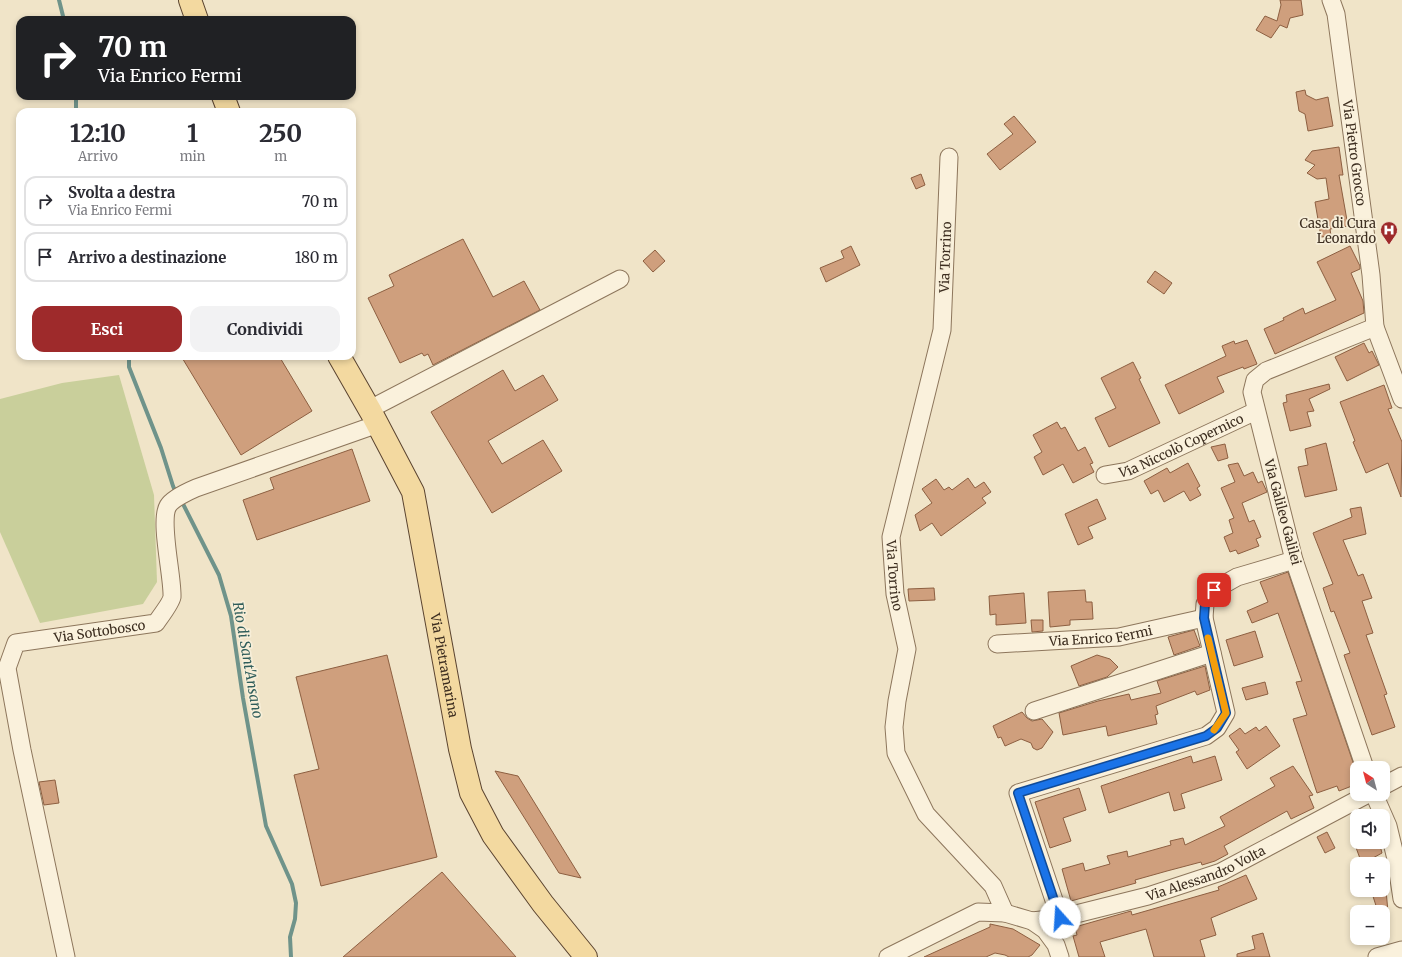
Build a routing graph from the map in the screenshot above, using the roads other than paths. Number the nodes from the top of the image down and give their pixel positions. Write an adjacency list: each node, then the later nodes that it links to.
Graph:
1 (190, 0): 3 (main road)
2 (1331, 0): 6 (street, Via Pietro Grocco)
3 (196, 16)
4 (949, 157): 23 (street, Via Torrino)
5 (620, 279): 10 (street, Via Sottobosco)
6 (1375, 326): 8 (street, Via Pietro Grocco); 9 (street, Via Galileo Galilei)
7 (341, 360): 10 (main road, Via Pietramarina)
8 (1402, 398)
9 (1256, 411): 11 (street, Via Niccolò Copernico); 12 (street, Via Galileo Galilei)
10 (374, 417): 27 (street, Via Sottobosco); 28 (main road, Via Pietramarina)
11 (1104, 475)
12 (1294, 560): 13 (street); 17 (street, Via Galileo Galilei)
13 (1204, 618): 14 (street, Via Enrico Fermi); 15 (street)
14 (997, 644)
15 (1212, 653): 16 (street); 24 (street)
16 (1034, 711)
17 (1364, 761)
18 (1402, 776): 19 (street)
19 (1390, 782)
20 (1355, 801): 24 (street, Via Alessandro Volta)
21 (1377, 801): 22 (street)
22 (1402, 899)
23 (1005, 913): 25 (street); 29 (street)
24 (1060, 918): 25 (street, Via Alessandro Volta)
25 (1032, 921): 30 (street)
26 (1402, 950): 31 (street)
27 (66, 957)
28 (586, 957)
29 (888, 957)
30 (1060, 957)
31 (1377, 957)

